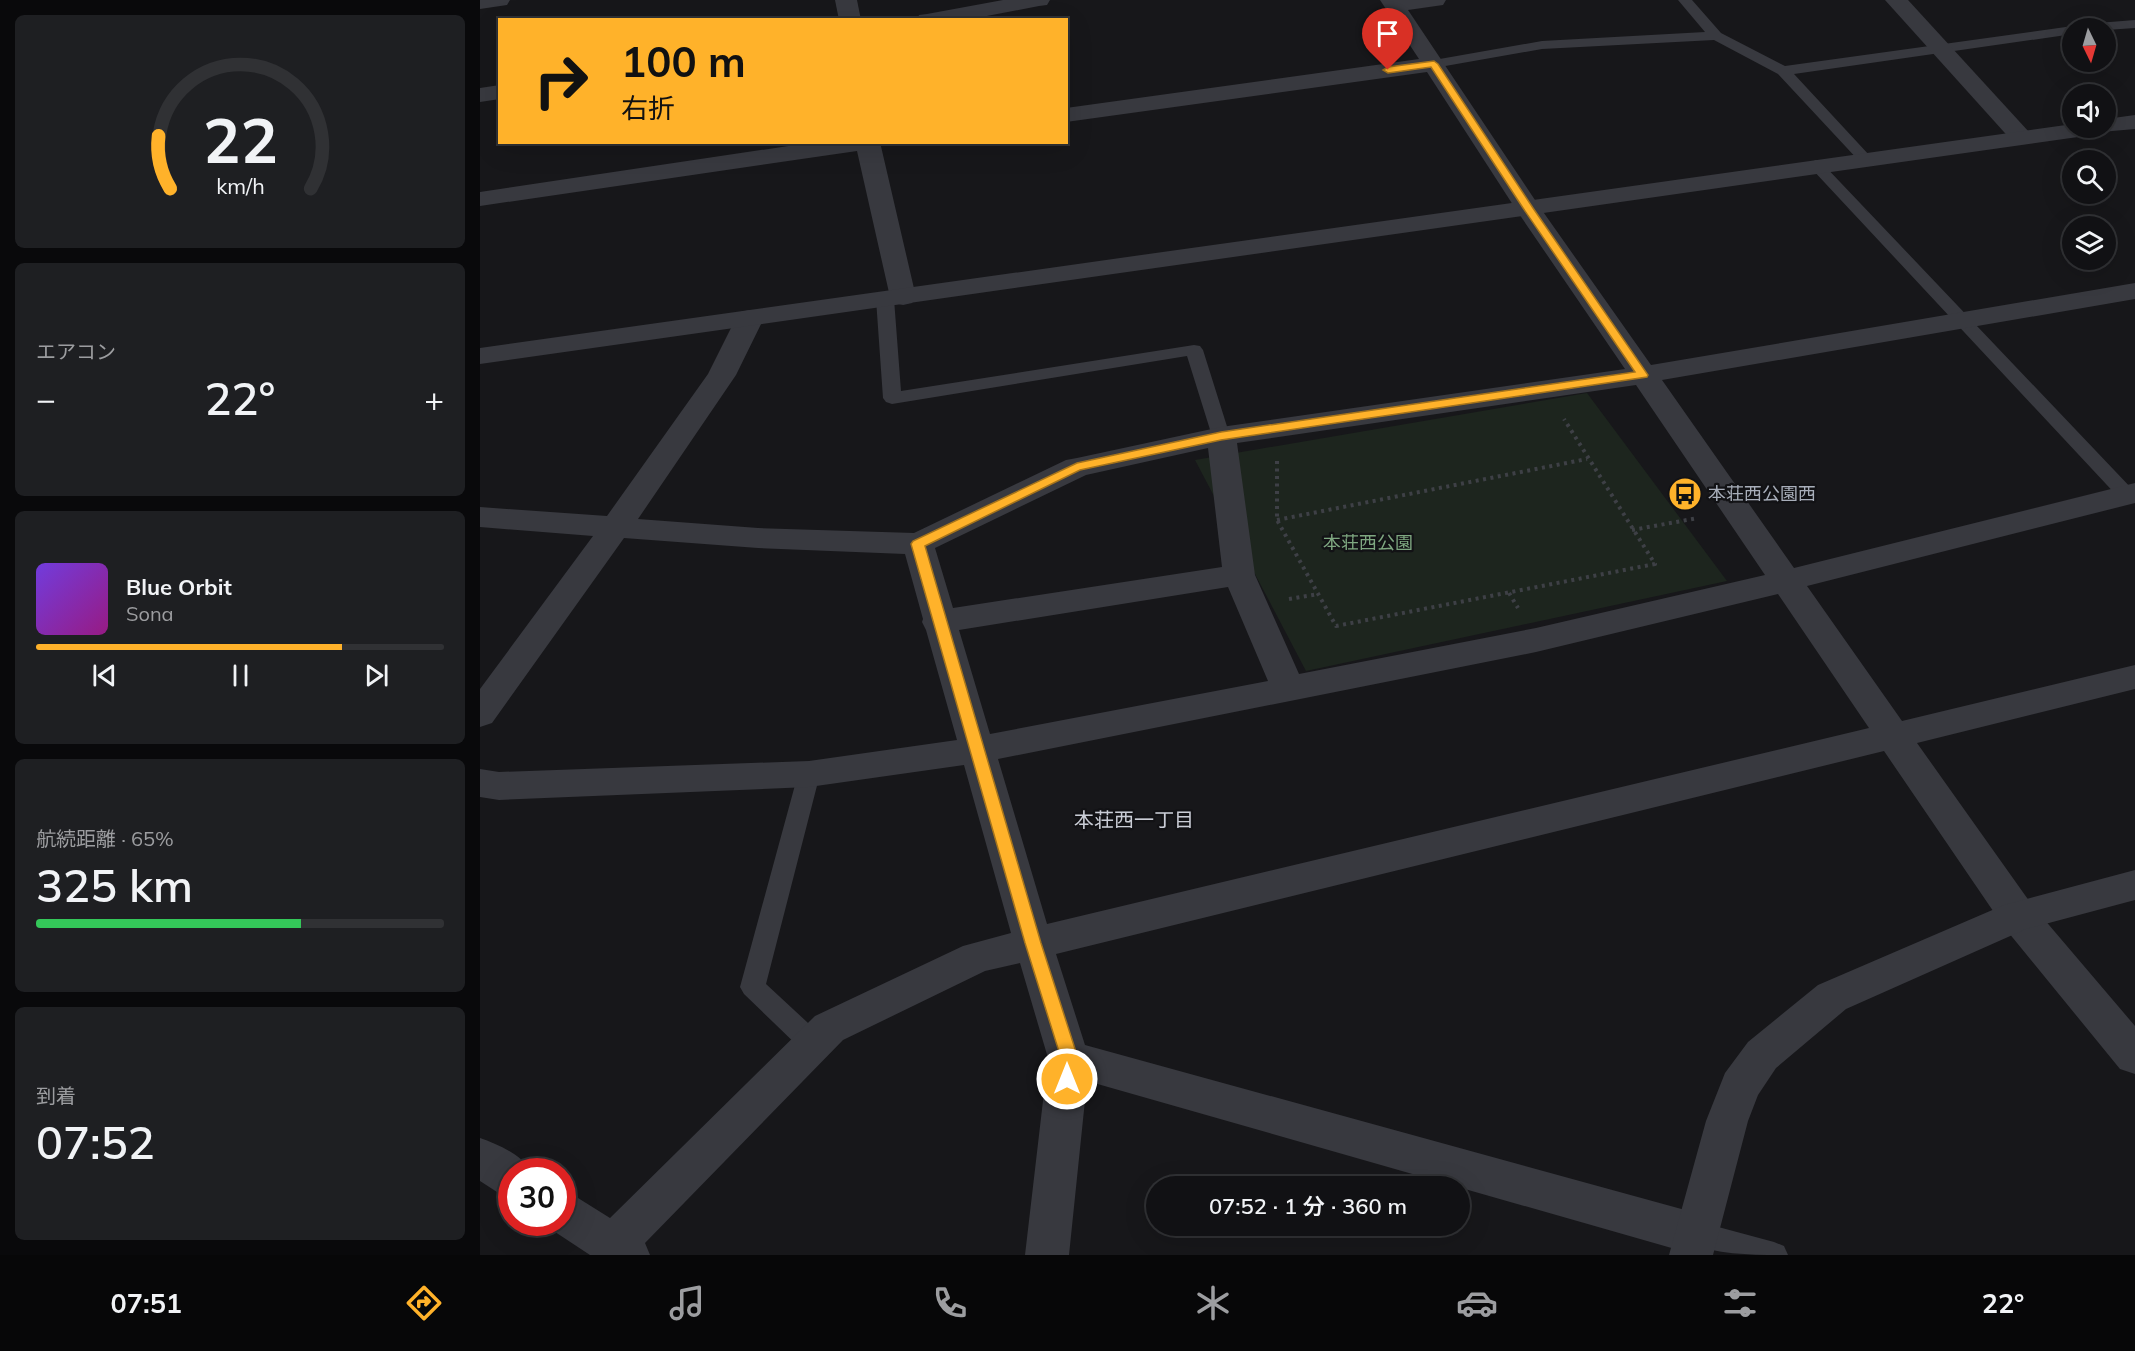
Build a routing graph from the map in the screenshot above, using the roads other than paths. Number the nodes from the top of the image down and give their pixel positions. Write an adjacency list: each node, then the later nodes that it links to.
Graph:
1 (499, 0): 7 (street)
2 (846, 0): 9 (street)
3 (1039, 0): 10 (street)
4 (1435, 0): 8 (street)
5 (1685, 0): 14 (lane)
6 (1896, 0): 15 (street)
7 (480, 3)
8 (1393, 3): 16 (street)
9 (850, 18)
10 (938, 18)
11 (2135, 24): 12 (lane)
12 (2116, 26)
13 (2062, 32): 15 (lane)
14 (1716, 36): 16 (lane); 17 (lane)
15 (1943, 50): 17 (lane); 24 (street)
16 (1434, 64): 20 (street); 30 (street)
17 (1783, 71): 27 (lane)
18 (498, 92): 19 (street)
19 (480, 95)
20 (1068, 115)
21 (2135, 122): 22 (street)
22 (2116, 125)
23 (2062, 132): 24 (street)
24 (2021, 137): 27 (street)
25 (860, 144): 29 (street)
26 (867, 144): 32 (street)
27 (1864, 159): 28 (street)
28 (1816, 165): 30 (street); 34 (lane)
29 (480, 199)
30 (1528, 208): 32 (street); 36 (street)
31 (2135, 291): 34 (street)
32 (894, 298): 33 (street); 37 (lane)
33 (750, 318): 35 (street); 40 (street)
34 (1962, 320): 36 (street); 38 (lane)
35 (480, 356)
36 (1643, 375): 37 (street); 43 (street)
37 (1221, 436): 41 (street); 42 (street)
38 (2131, 494): 43 (street)
39 (480, 517): 40 (street)
40 (616, 527): 41 (street); 47 (street)
41 (918, 544): 44 (street)
42 (1239, 575): 44 (street); 46 (street)
43 (1786, 581): 46 (street); 48 (street)
44 (938, 621): 49 (street)
45 (2135, 677): 48 (street)
46 (1288, 688): 49 (street)
47 (485, 701)
48 (1893, 737): 53 (street); 54 (street)
49 (978, 750): 50 (street); 54 (street)
50 (809, 774): 51 (street); 55 (lane)
51 (480, 783)
52 (2135, 885): 53 (street)
53 (2018, 916): 56 (street); 61 (street)
54 (1033, 943): 55 (street); 57 (street)
55 (812, 1043): 62 (street)
56 (2135, 1056)
57 (1070, 1058): 61 (street); 63 (street)
58 (480, 1157): 59 (street)
59 (498, 1169)
60 (576, 1221): 62 (street)
61 (1693, 1244): 64 (lane)
62 (620, 1250)
63 (1055, 1253)
64 (1774, 1255)

